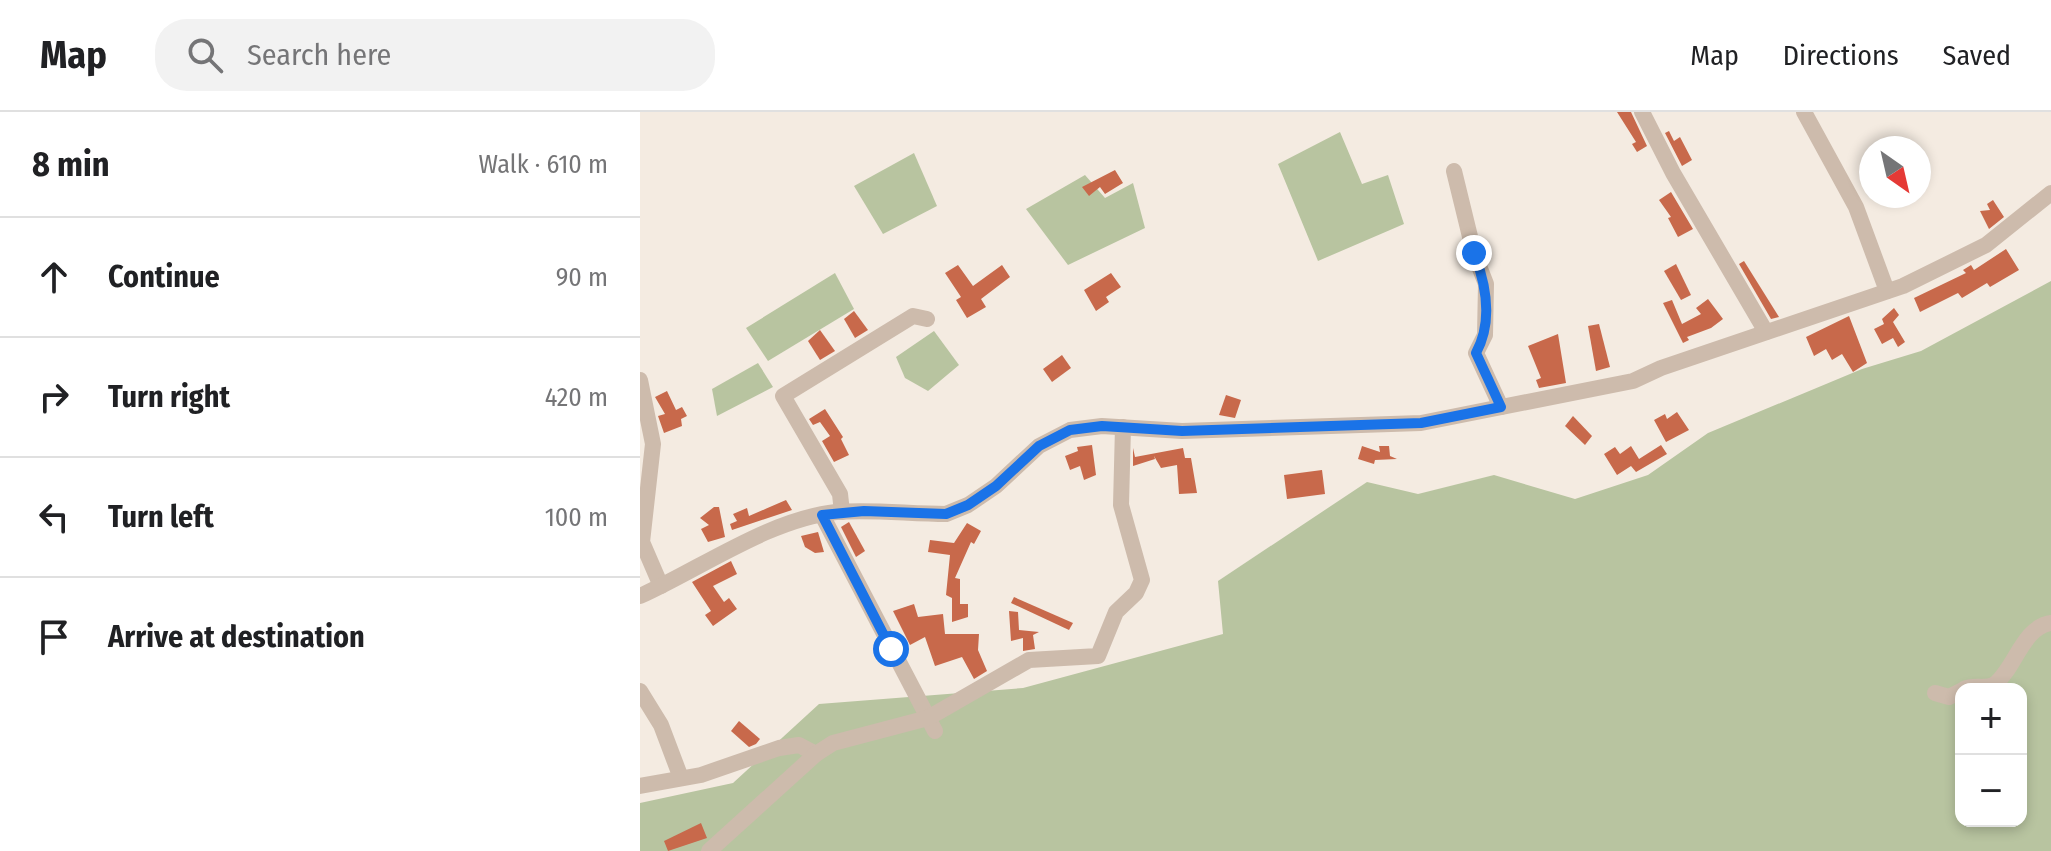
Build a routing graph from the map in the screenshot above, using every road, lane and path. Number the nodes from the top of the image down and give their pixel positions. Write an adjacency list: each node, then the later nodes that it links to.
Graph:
1 (1642, 112): 7 (street)
2 (1804, 112): 5 (street)
3 (1454, 171): 9 (street)
4 (2051, 193): 5 (street)
5 (1887, 291): 7 (street)
6 (927, 319): 11 (street)
7 (1766, 332): 9 (street)
8 (640, 380): 13 (street)
9 (1501, 407): 10 (street)
10 (1123, 427): 11 (street); 20 (street)
11 (842, 512): 12 (street)
12 (822, 515): 13 (street); 20 (street)
13 (661, 586): 14 (street)
14 (640, 596)
15 (2051, 623): 16 (street)
16 (1995, 683)
17 (640, 691): 22 (street)
18 (1935, 693): 19 (street)
19 (1955, 694)
20 (931, 724): 21 (street)
21 (816, 754): 22 (street); 24 (street)
22 (681, 778): 23 (street)
23 (640, 786)
24 (709, 851)

